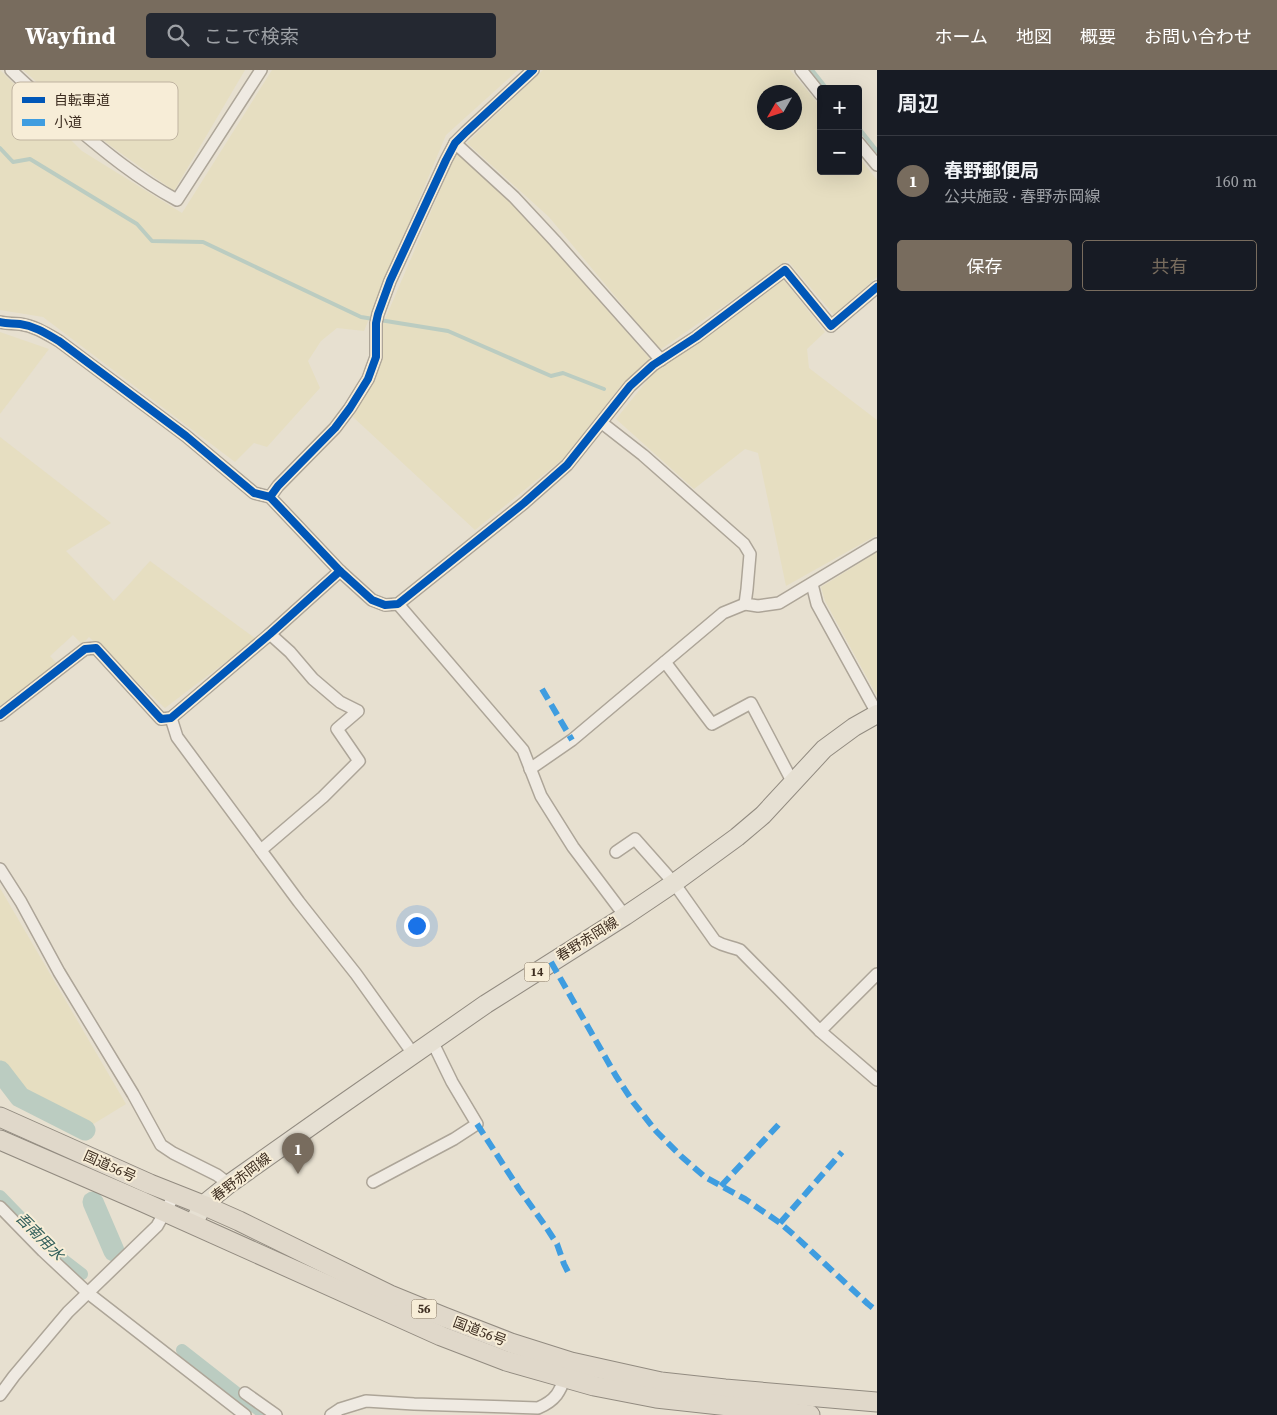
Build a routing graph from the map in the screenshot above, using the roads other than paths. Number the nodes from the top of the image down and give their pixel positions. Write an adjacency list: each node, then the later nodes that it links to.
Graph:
1 (11, 70): 5 (street)
2 (261, 70): 7 (street)
3 (534, 70): 8 (street)
4 (801, 70): 6 (street)
5 (24, 82)
6 (817, 90)
7 (91, 140)
8 (455, 143): 13 (street); 15 (street)
9 (862, 147): 10 (street)
10 (877, 165)
11 (877, 287): 13 (street)
12 (0, 322): 15 (street)
13 (661, 360): 14 (street)
14 (602, 422): 19 (street); 20 (street)
15 (270, 497): 17 (street)
16 (877, 544): 18 (street)
17 (340, 571): 19 (street); 21 (street)
18 (812, 584): 20 (street); 23 (street)
19 (398, 604): 26 (street)
20 (745, 604): 22 (street)
21 (270, 634): 25 (street); 28 (street)
22 (666, 662): 26 (street); 27 (street)
23 (877, 713): 27 (main road, 春野赤岡線 / 14)
24 (0, 715): 25 (street)
25 (172, 718): 28 (street)
26 (530, 769): 32 (street)
27 (793, 783): 31 (main road, 春野赤岡線 / 14)
28 (261, 850): 36 (street)
29 (616, 852): 31 (street)
30 (0, 869): 41 (street)
31 (674, 883): 32 (main road, 春野赤岡線 / 14); 34 (street)
32 (625, 916): 35 (main road, 春野赤岡線 / 14)
33 (877, 974): 34 (street)
34 (820, 1031): 37 (street)
35 (432, 1041): 36 (main road, 春野赤岡線 / 14); 40 (street)
36 (414, 1054): 41 (main road, 春野赤岡線 / 14)
37 (877, 1080)
38 (0, 1117): 42 (highway, 国道56号 / 56)
39 (0, 1140): 45 (highway, 国道56号 / 56)
40 (373, 1182)
41 (229, 1184): 43 (main road, 春野赤岡線 / 14)
42 (175, 1194): 43 (highway, 国道56号 / 56); 45 (street)
43 (203, 1205): 46 (main road, 春野赤岡線 / 14); 48 (highway, 国道56号 / 56)
44 (0, 1207): 47 (street)
45 (166, 1213): 46 (highway, 国道56号 / 56); 47 (street)
46 (193, 1224): 48 (highway, 国道56号 / 56)
47 (88, 1293): 50 (street); 55 (street)
48 (568, 1370): 51 (highway, 国道56号 / 56); 52 (highway, 国道56号 / 56); 53 (street)
49 (245, 1393): 56 (street)
50 (0, 1395)
51 (877, 1402)
52 (719, 1410): 54 (highway, 国道56号 / 56)
53 (530, 1411): 57 (street)
54 (783, 1414): 58 (highway, 国道56号 / 56)
55 (245, 1415)
56 (276, 1415)
57 (331, 1415)
58 (810, 1415)

